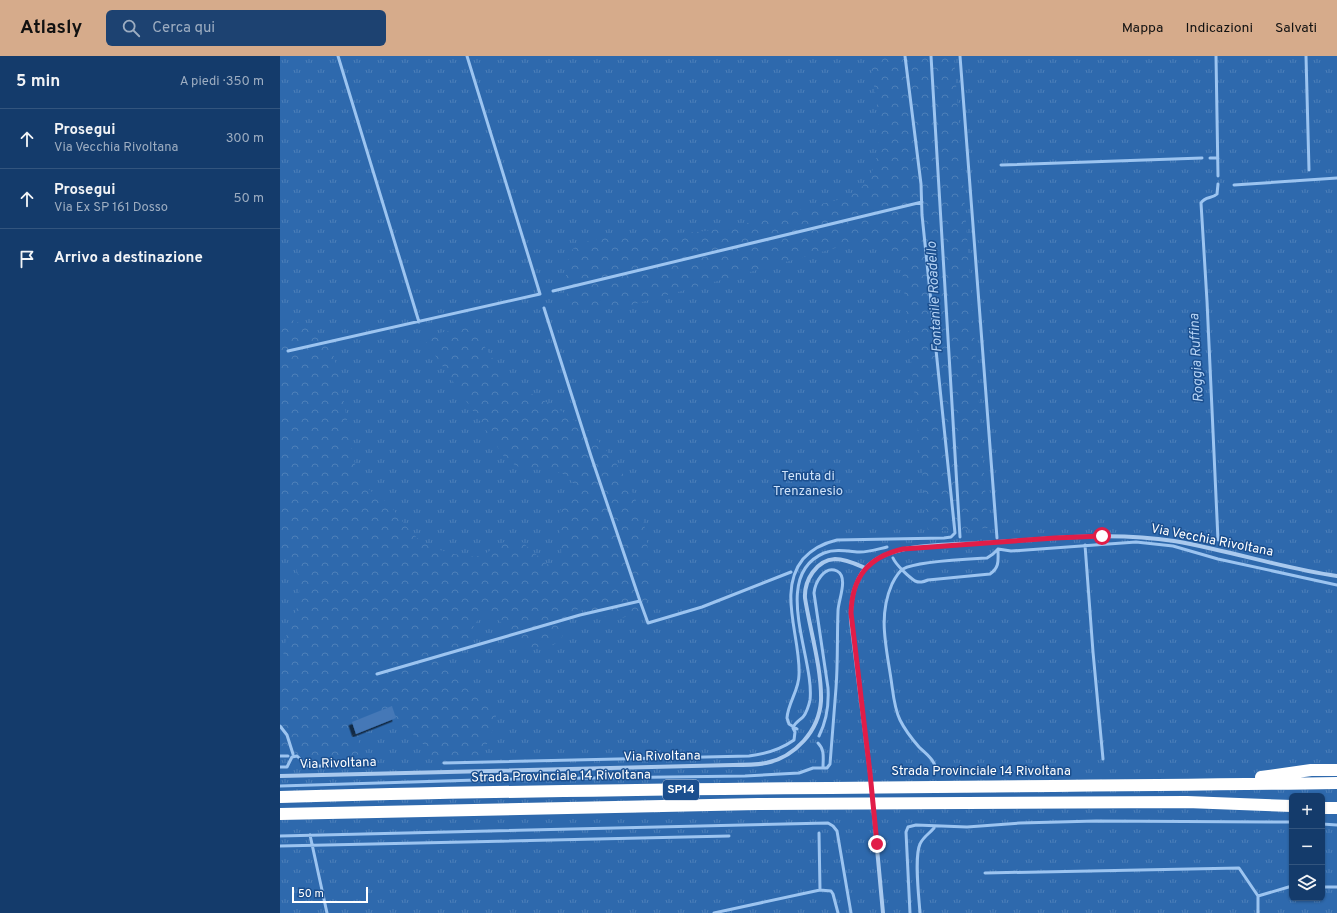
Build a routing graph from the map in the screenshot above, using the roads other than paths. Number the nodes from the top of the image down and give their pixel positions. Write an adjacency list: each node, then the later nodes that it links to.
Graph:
1 (865, 568): 2 (street, Via Vecchia Rivoltana); 4 (street, Via Rivoltana); 16 (street, Via Vecchia Rivoltana, bridge)
2 (1337, 576)
3 (1337, 770): 6 (highway)
4 (280, 776)
5 (1337, 783): 6 (highway)
6 (1208, 785): 7 (highway, Strada Provinciale 14 Rivoltana / SP14)
7 (280, 797)
8 (1325, 800): 9 (highway)
9 (1337, 800)
10 (1289, 801): 11 (highway)
11 (1198, 802): 12 (highway); 15 (highway, SP14)
12 (1289, 806)
13 (1325, 808): 14 (highway)
14 (1337, 808)
15 (280, 814)
16 (883, 913)

